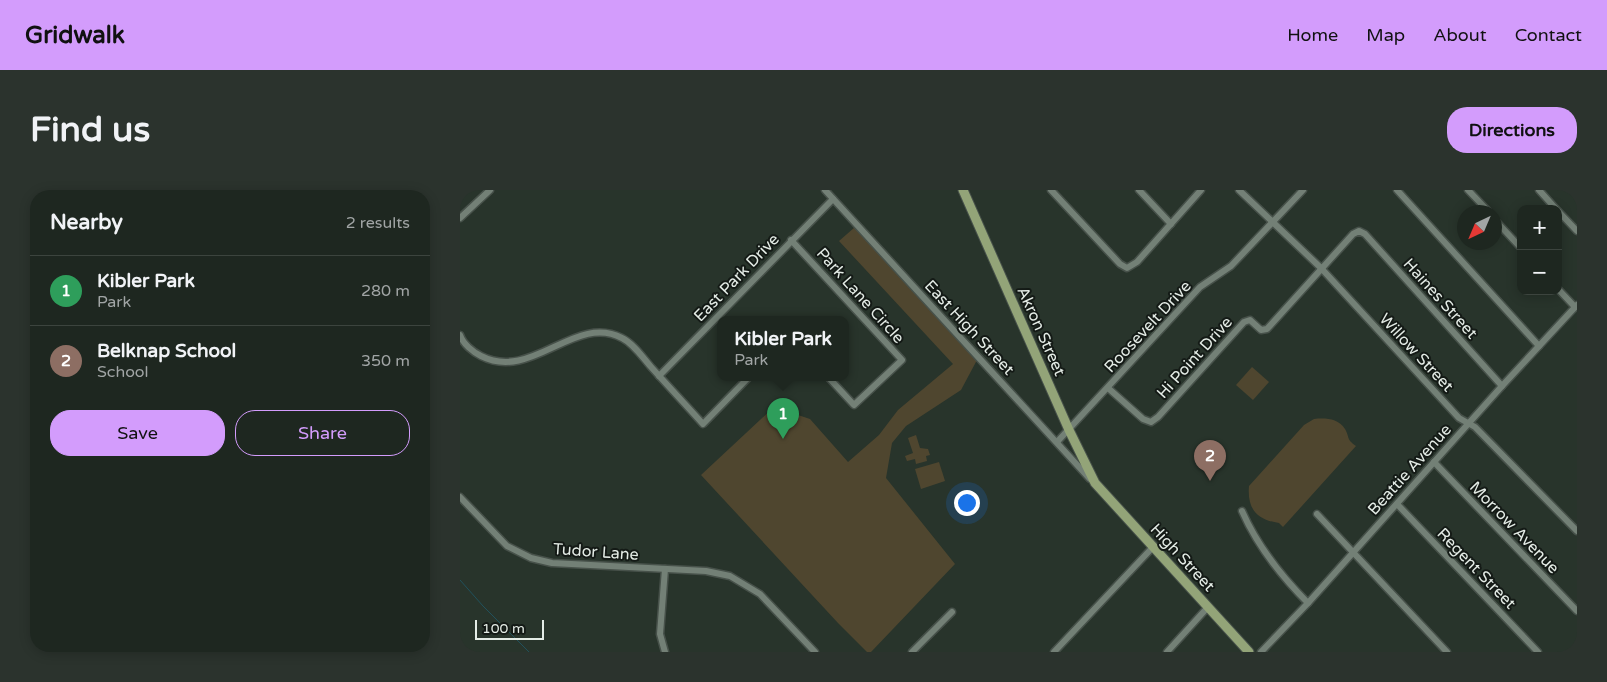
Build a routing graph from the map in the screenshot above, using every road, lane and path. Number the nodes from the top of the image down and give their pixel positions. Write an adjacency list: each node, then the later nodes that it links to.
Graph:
1 (490, 190): 16 (street)
2 (825, 190): 12 (street, East High Street)
3 (963, 190): 37 (main road, Akron Street)
4 (1051, 190): 18 (street)
5 (1139, 190): 18 (street)
6 (1201, 190): 18 (street)
7 (1239, 190): 17 (street, Willow Street)
8 (1303, 190): 17 (street, Roosevelt Drive)
9 (1397, 190): 30 (street)
10 (1468, 190): 13 (street)
11 (1539, 190): 14 (street)
12 (833, 199): 22 (street, East Park Drive); 38 (street, East High Street)
13 (1482, 205)
14 (1552, 205)
15 (1562, 215): 21 (street)
16 (460, 218)
17 (1272, 222): 24 (street, Willow Street); 35 (street, Roosevelt Drive)
18 (1171, 224)
19 (1502, 228): 23 (street)
20 (1358, 231): 24 (street, Hi Point Drive); 34 (street, Haines Street)
21 (1577, 231)
22 (792, 240): 27 (street, East Park Drive); 33 (street, Park Lane Circle)
23 (1517, 244)
24 (1321, 268): 35 (street, Hi Point Drive); 36 (street, Willow Street)
25 (1562, 293): 26 (street)
26 (1576, 306): 30 (street, Beattie Avenue)
27 (718, 316)
28 (717, 317): 31 (street, East Park Drive)
29 (460, 335): 31 (street)
30 (1539, 346): 34 (street, Beattie Avenue)
31 (659, 376): 32 (street)
32 (745, 381)
33 (832, 381)
34 (1502, 386): 36 (street, Beattie Avenue)
35 (1108, 388): 37 (street, Roosevelt Drive)
36 (1468, 424): 39 (street, Beattie Avenue); 45 (street, Willow Street)
37 (1070, 430): 38 (street, Roosevelt Drive); 40 (main road, Akron Street)
38 (1057, 442): 40 (street, East High Street)
39 (1434, 462): 42 (street, Beattie Avenue); 51 (street, Morrow Avenue)
40 (1095, 483): 46 (main road, High Street)
41 (460, 497): 48 (street, Tudor Lane)
42 (1397, 504): 47 (street, Beattie Avenue); 61 (street, Regent Street)
43 (1242, 510): 49 (street)
44 (1317, 514): 47 (street)
45 (1577, 532)
46 (1153, 547): 50 (main road, High Street); 56 (street)
47 (1352, 553): 49 (street, Beattie Avenue); 60 (street)
48 (665, 569): 53 (street); 54 (street, Tudor Lane)
49 (1308, 603): 59 (street, Beattie Avenue)
50 (1208, 607): 57 (street); 58 (main road, High Street)
51 (1577, 611)
52 (952, 612): 55 (street)
53 (665, 652)
54 (816, 652)
55 (912, 652)
56 (1054, 652)
57 (1166, 652)
58 (1249, 652)
59 (1261, 652)
60 (1447, 652)
61 (1538, 652)

